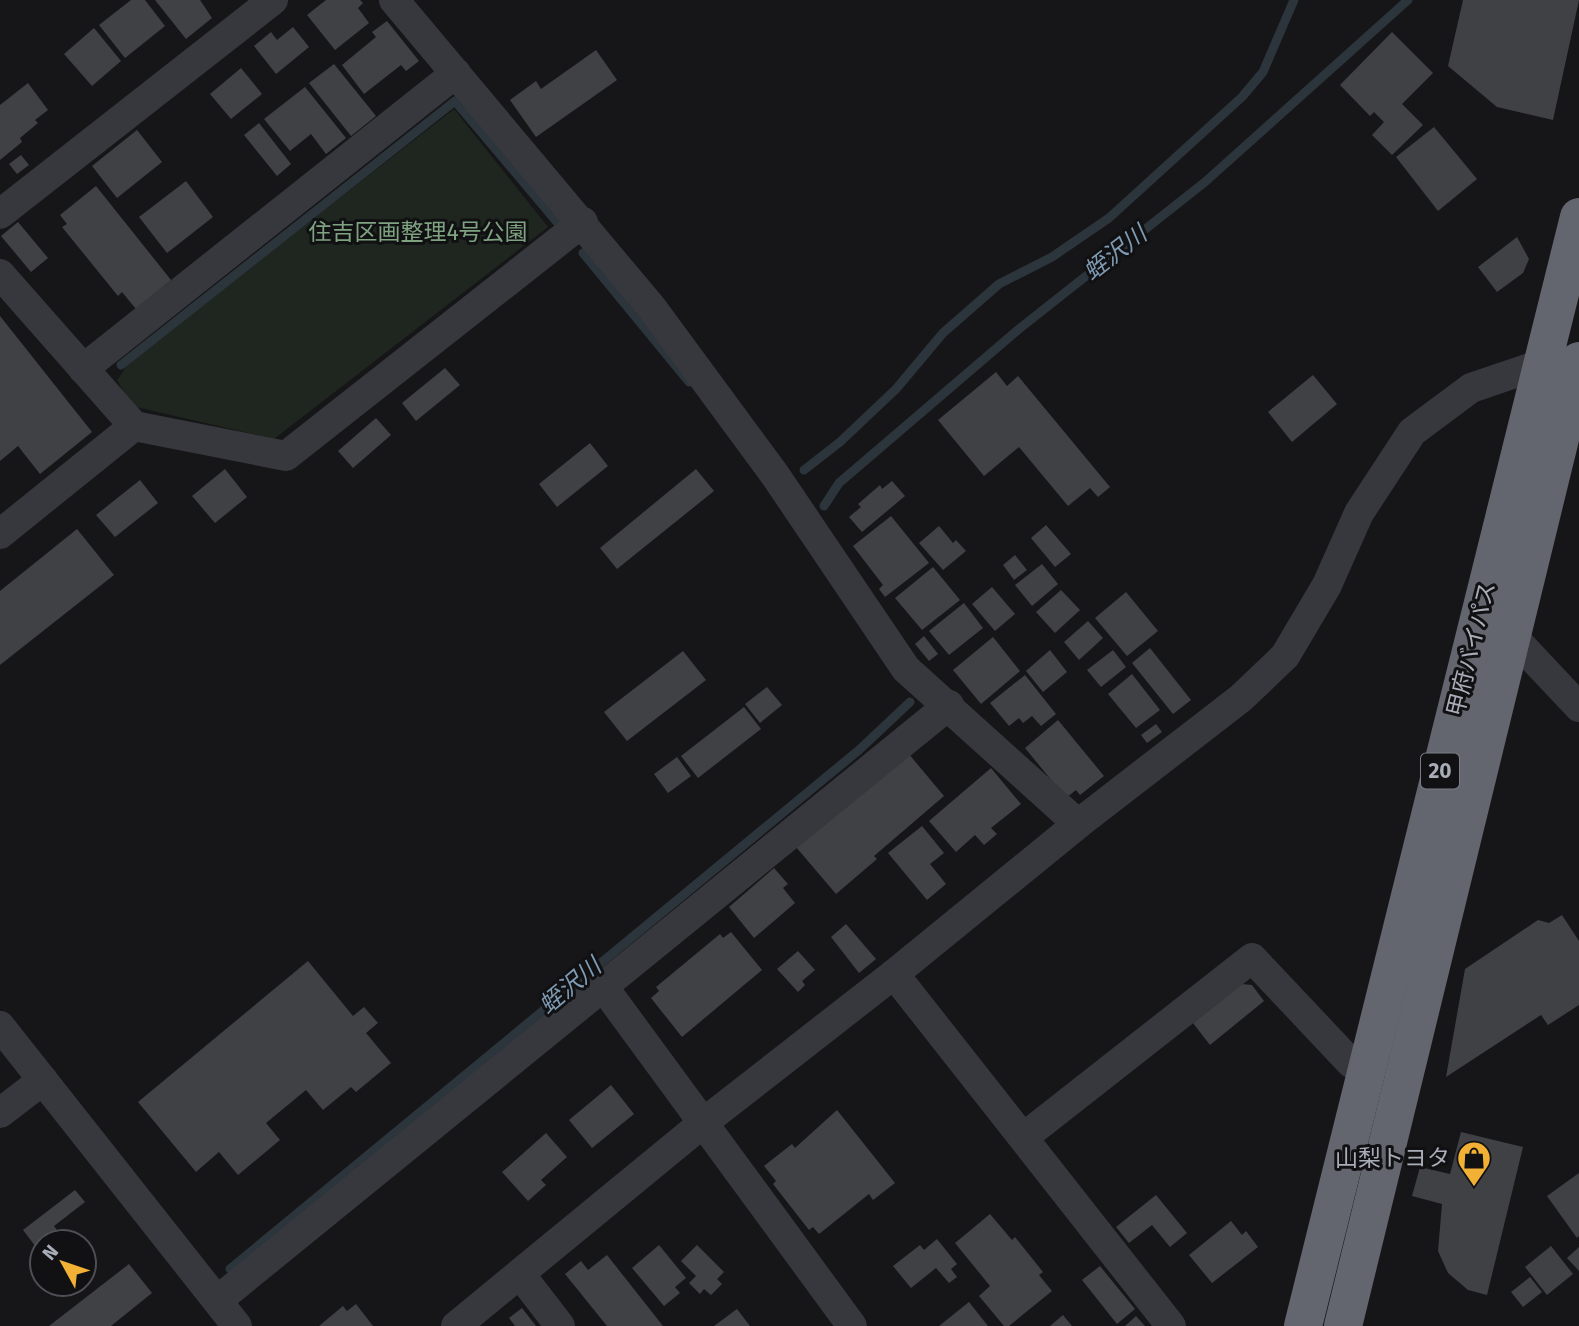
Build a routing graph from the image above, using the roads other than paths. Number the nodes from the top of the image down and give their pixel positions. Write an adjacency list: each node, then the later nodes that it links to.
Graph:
1 (273, 0): 4 (street)
2 (394, 0): 3 (street)
3 (456, 73): 6 (street); 10 (street)
4 (0, 214)
5 (1579, 217): 9 (highway, 甲府バイパス / 20)
6 (583, 222): 11 (street); 14 (street)
7 (0, 274): 10 (street)
8 (1579, 350): 9 (street)
9 (1561, 362): 13 (highway, 甲府バイパス / 20); 16 (street); 20 (highway, 甲府バイパス / 20)
10 (83, 369): 11 (street)
11 (134, 426): 12 (street)
12 (0, 534)
13 (1513, 637): 15 (street); 33 (highway, 甲府バイパス / 20)
14 (948, 705): 16 (street); 18 (street)
15 (1579, 707)
16 (1078, 824): 17 (street)
17 (894, 974): 23 (street); 24 (street)
18 (603, 985): 23 (street); 26 (street)
19 (0, 1026): 21 (street)
20 (1366, 1068): 24 (street); 32 (highway, 甲府バイパス / 20)
21 (43, 1080): 22 (street); 26 (street)
22 (0, 1113)
23 (703, 1123): 25 (street); 30 (street)
24 (1024, 1138): 31 (street)
25 (520, 1274): 28 (street); 29 (street)
26 (218, 1300): 27 (street)
27 (237, 1326)
28 (456, 1326)
29 (560, 1326)
30 (852, 1326)
31 (1171, 1326)
32 (1303, 1326)
33 (1343, 1326)

